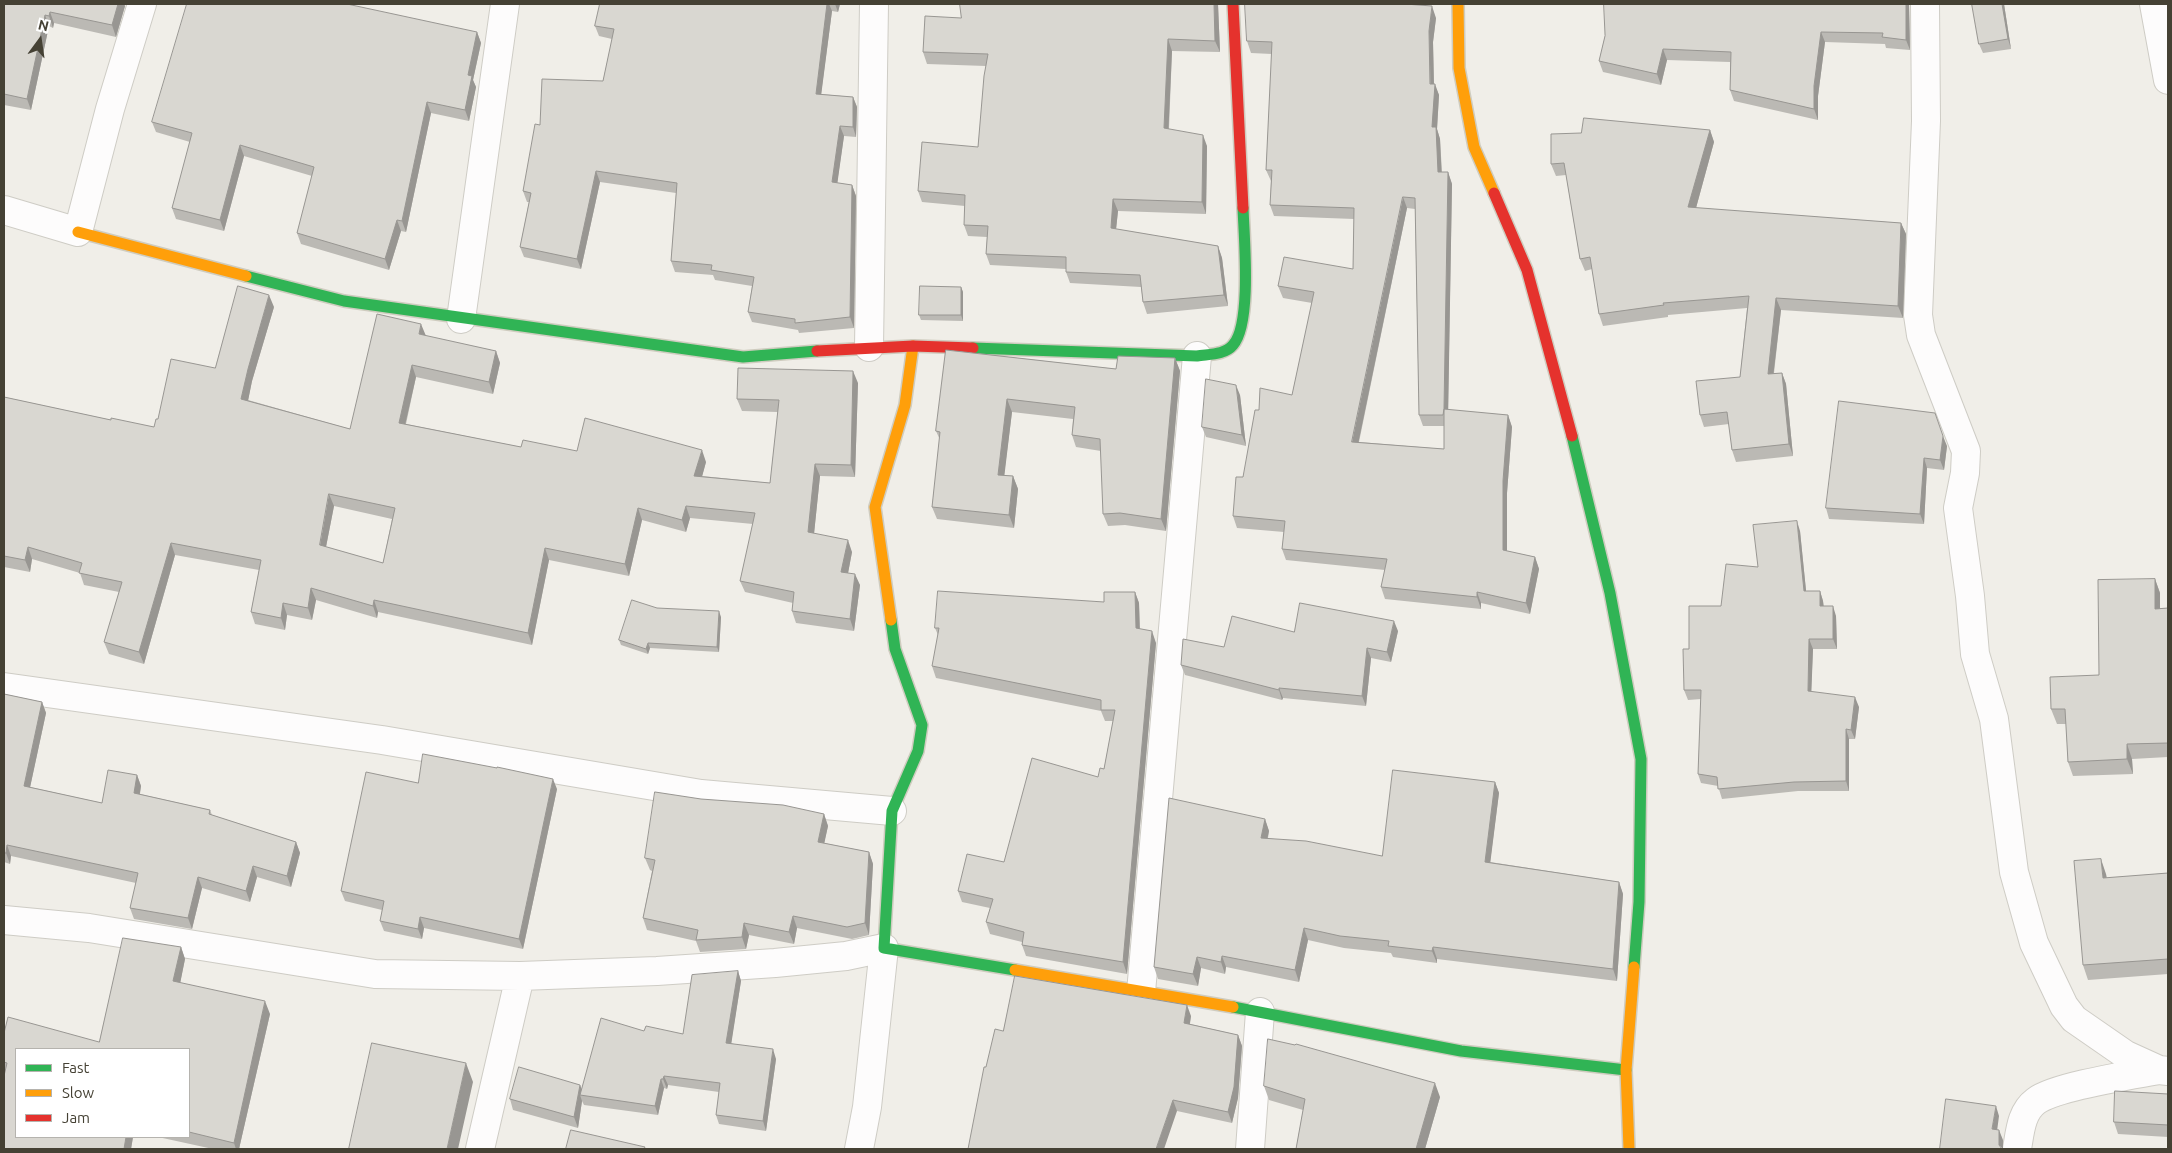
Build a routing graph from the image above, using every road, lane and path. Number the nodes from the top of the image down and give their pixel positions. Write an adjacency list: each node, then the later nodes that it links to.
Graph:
1 (142, 4): 10 (street)
2 (505, 4): 11 (street)
3 (874, 4): 13 (street)
4 (1233, 4): 14 (street)
5 (1458, 4): 22 (street)
6 (1925, 4): 23 (street)
7 (2154, 4): 8 (street)
8 (2168, 80)
9 (4, 210): 10 (street)
10 (78, 232): 11 (street)
11 (461, 319): 13 (street)
12 (913, 346): 13 (street); 14 (street); 16 (street)
13 (869, 347)
14 (1197, 356): 20 (street)
15 (4, 687): 16 (street)
16 (892, 811): 18 (street)
17 (4, 920): 19 (street)
18 (884, 948): 19 (street); 20 (street); 25 (street)
19 (520, 976): 24 (street)
20 (1141, 992): 21 (street)
21 (1260, 1012): 22 (street); 26 (street)
22 (1626, 1070): 27 (street)
23 (2164, 1070): 28 (street)
24 (480, 1149)
25 (859, 1149)
26 (1250, 1149)
27 (1629, 1149)
28 (2017, 1149)

